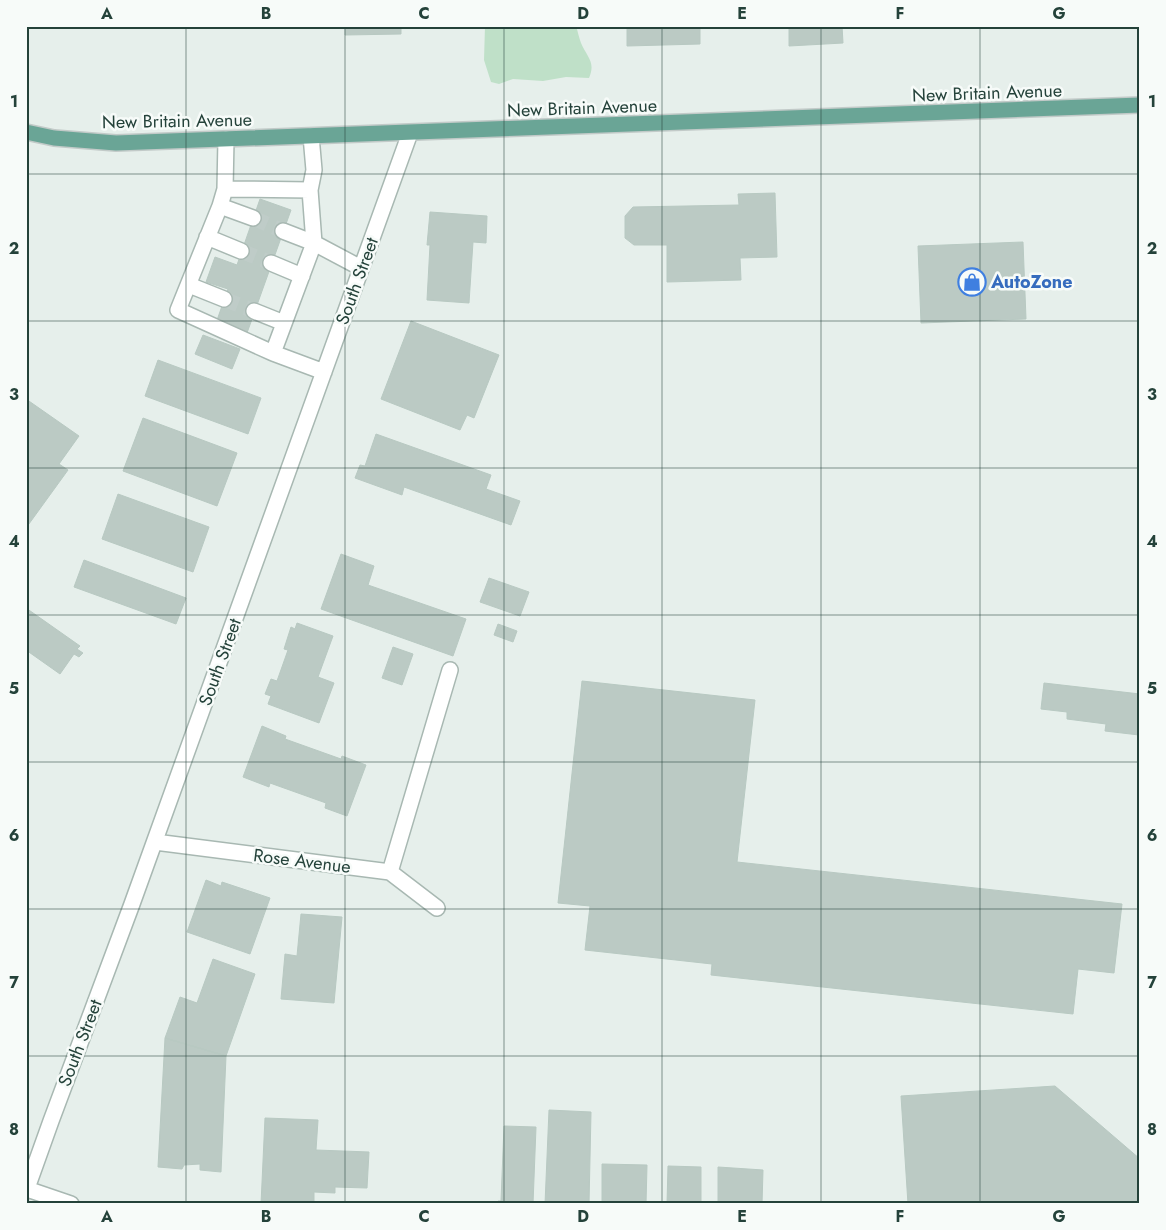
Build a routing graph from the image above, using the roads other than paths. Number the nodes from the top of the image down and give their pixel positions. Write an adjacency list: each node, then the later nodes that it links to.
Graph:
1 (1140, 105): 3 (main road, New Britain Avenue)
2 (26, 132): 5 (main road, New Britain Avenue)
3 (410, 133): 4 (main road, New Britain Avenue); 15 (street, South Street)
4 (311, 136): 5 (main road, New Britain Avenue); 7 (street)
5 (226, 139): 6 (street)
6 (225, 190): 7 (street); 8 (street)
7 (310, 190): 12 (street)
8 (220, 206): 9 (street); 11 (street)
9 (253, 218)
10 (283, 231): 12 (street)
11 (207, 236): 13 (street); 17 (street)
12 (314, 243): 15 (street); 16 (street)
13 (241, 251)
14 (272, 263): 16 (street)
15 (361, 268): 22 (street, South Street)
16 (302, 276): 20 (street)
17 (189, 285): 18 (street); 21 (street)
18 (224, 299)
19 (254, 311): 20 (street)
20 (284, 324): 21 (street)
21 (273, 353): 22 (street)
22 (324, 372): 24 (street, South Street)
23 (450, 670): 25 (street)
24 (155, 842): 25 (street, Rose Avenue); 27 (street, South Street)
25 (390, 872): 26 (street)
26 (437, 908)
27 (27, 1190): 28 (street)
28 (72, 1204)

